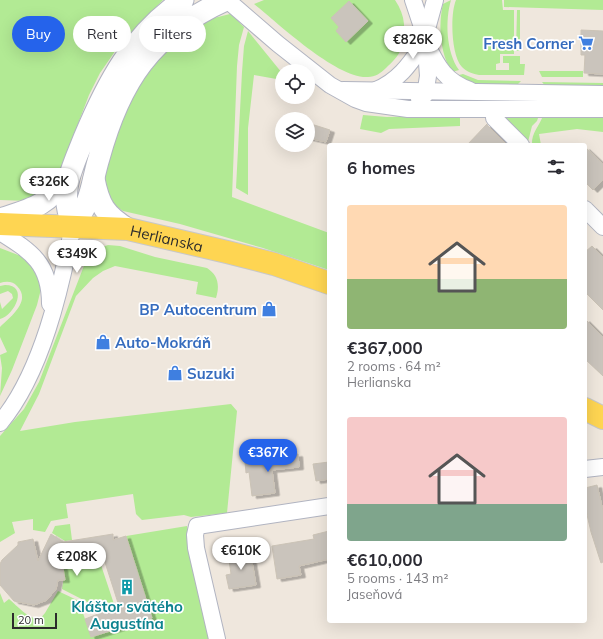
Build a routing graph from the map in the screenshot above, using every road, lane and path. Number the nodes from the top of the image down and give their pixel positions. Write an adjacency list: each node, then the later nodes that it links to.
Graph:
1 (183, 0): 15 (street)
2 (227, 0): 7 (street); 16 (street)
3 (413, 0): 5 (street)
4 (435, 0): 5 (street)
5 (425, 39): 6 (street); 8 (street); 9 (street)
6 (430, 87): 7 (street); 8 (street); 9 (street); 11 (street)
7 (338, 90): 8 (street); 11 (street)
8 (374, 91)
9 (488, 92): 10 (street)
10 (603, 94)
11 (460, 109): 12 (street)
12 (603, 109)
13 (494, 118): 14 (street)
14 (519, 143)
15 (69, 174): 18 (street); 20 (street)
16 (94, 179): 20 (street); 22 (street)
17 (587, 211): 21 (street)
18 (0, 219)
19 (0, 224): 20 (main road, Herlianska)
20 (73, 225): 22 (main road, Herlianska); 25 (street)
21 (603, 227)
22 (128, 229): 24 (main road, Herlianska)
23 (0, 232): 25 (street)
24 (327, 282)
25 (51, 316): 28 (street)
26 (587, 410): 27 (main road)
27 (603, 418)
28 (0, 423)
29 (603, 467): 30 (street)
30 (587, 469)
31 (327, 506): 32 (street)
32 (217, 639)

